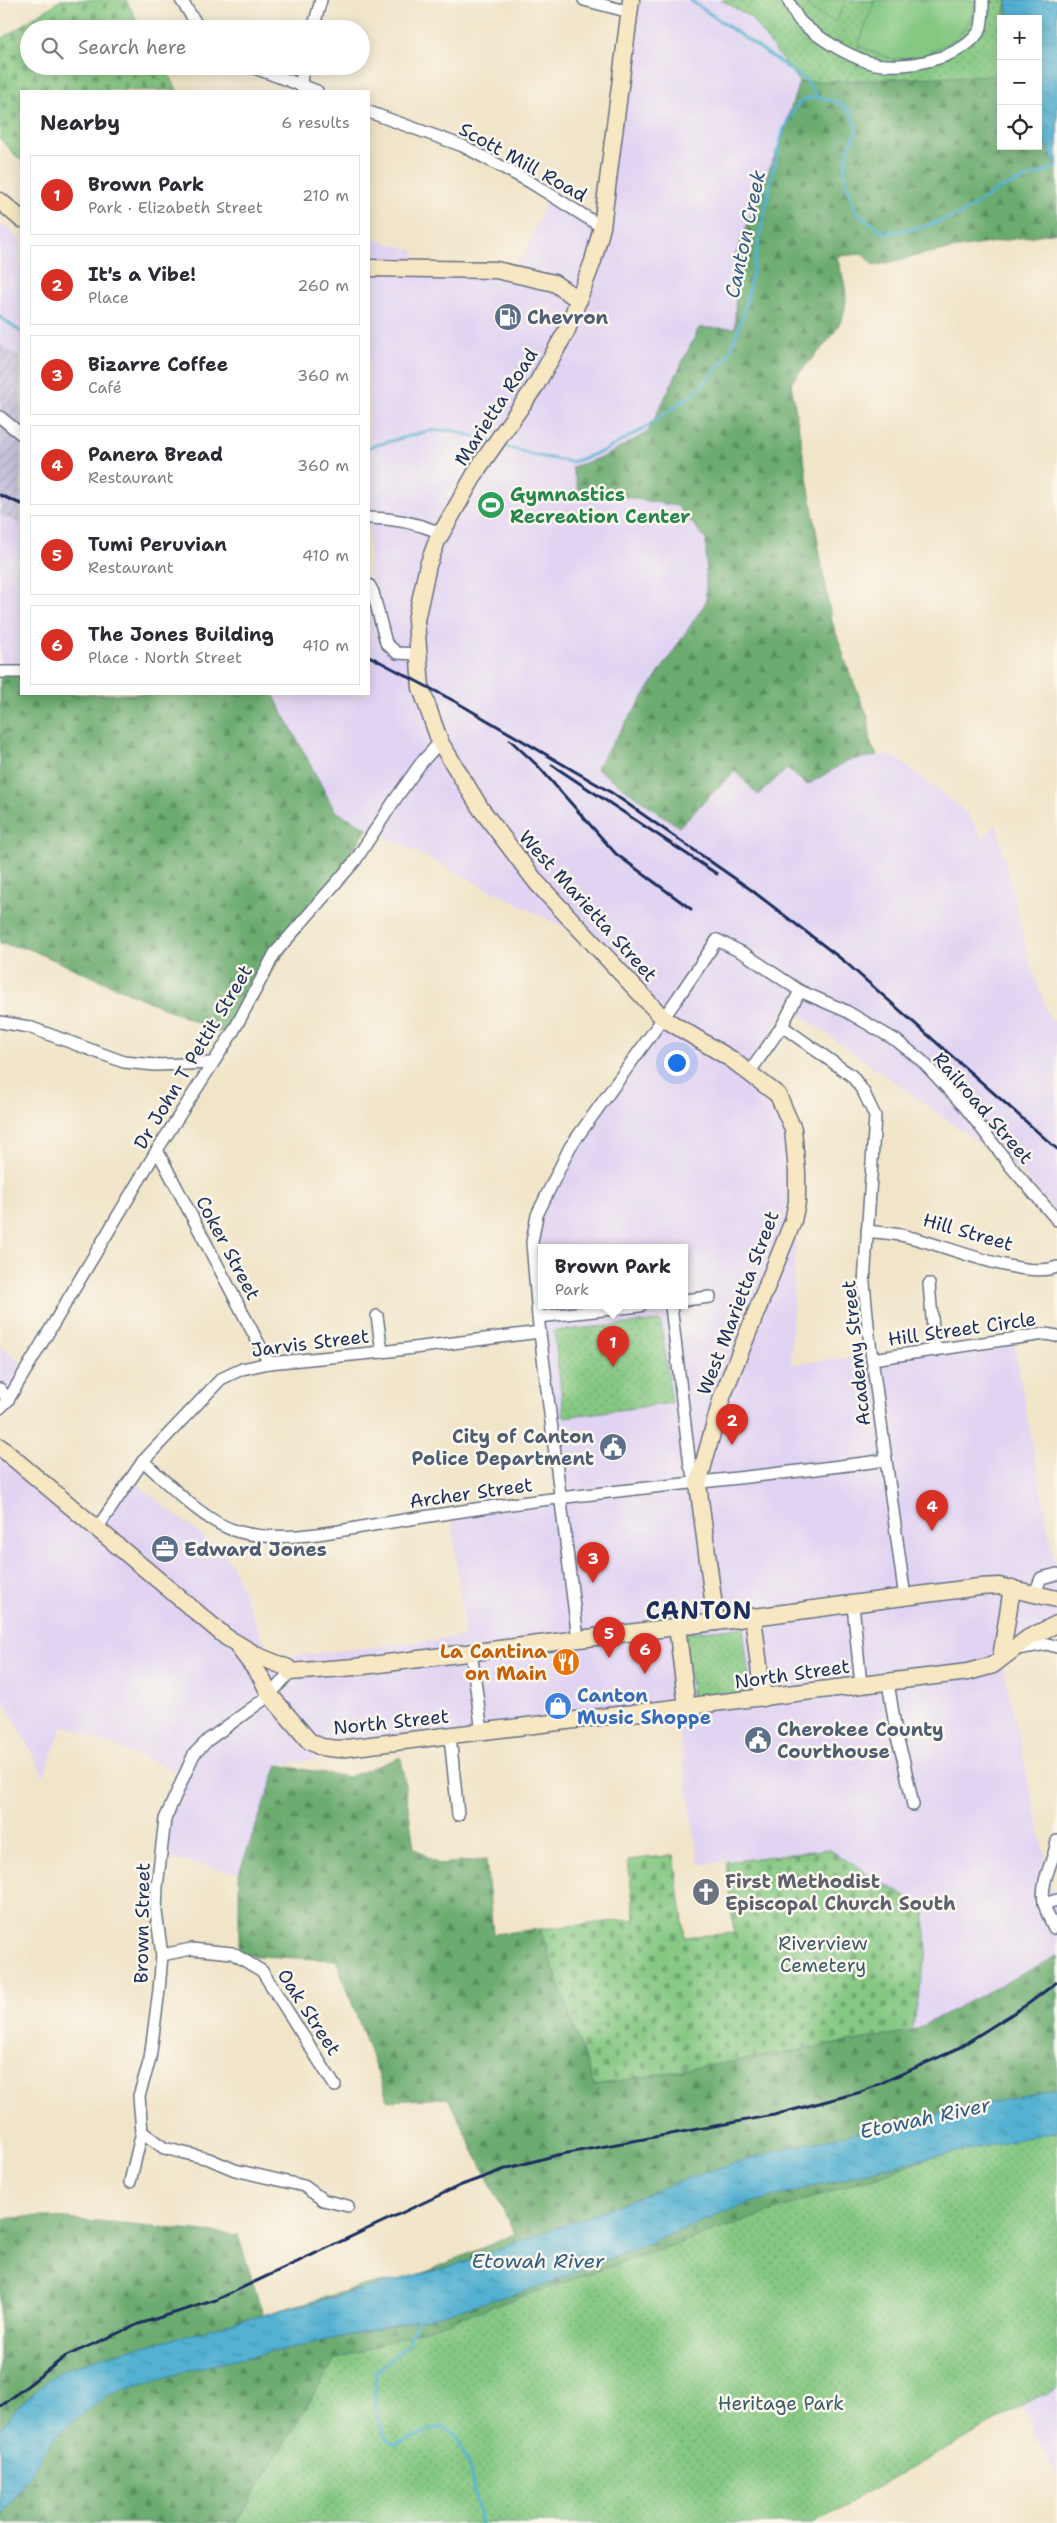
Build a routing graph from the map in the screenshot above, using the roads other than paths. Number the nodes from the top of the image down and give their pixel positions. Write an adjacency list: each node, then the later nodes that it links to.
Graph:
1 (180, 0): 7 (street)
2 (321, 0): 8 (street)
3 (584, 0): 6 (street)
4 (788, 0): 5 (street)
5 (983, 0)
6 (631, 6): 16 (street, Marietta Road)
7 (194, 20)
8 (315, 20)
9 (272, 75): 11 (street)
10 (302, 75): 11 (street)
11 (300, 86): 12 (street)
12 (314, 90)
13 (370, 112): 16 (street, Scott Mill Road)
14 (0, 200): 15 (street)
15 (20, 218)
16 (602, 227): 18 (street, Marietta Road)
17 (370, 268): 18 (street)
18 (579, 300): 22 (street, Marietta Road)
19 (0, 417): 20 (street)
20 (20, 433)
21 (370, 518): 22 (street)
22 (441, 533): 24 (street, Marietta Road)
23 (370, 587): 24 (street)
24 (418, 654): 27 (street, Marietta Road)
25 (0, 672): 26 (street)
26 (20, 672)
27 (440, 742): 29 (street, West Marietta Street); 32 (street, Dr John T Pettit Street)
28 (800, 991): 29 (street, Railroad Street); 31 (street); 35 (street, Railroad Street)
29 (664, 1018): 33 (street, West Marietta Street); 44 (street)
30 (0, 1022): 32 (street)
31 (782, 1026): 33 (street); 36 (street, Academy Street)
32 (213, 1063): 34 (street, Dr John T Pettit Street)
33 (749, 1073): 56 (street, West Marietta Street)
34 (157, 1150): 50 (street, Coker Street); 52 (street, Dr John T Pettit Street)
35 (1057, 1220)
36 (867, 1231): 37 (street, Hill Street); 49 (street, Academy Street)
37 (1057, 1267)
38 (928, 1284): 47 (street)
39 (710, 1297): 40 (street)
40 (688, 1300)
41 (612, 1309): 44 (street)
42 (671, 1309): 56 (street)
43 (377, 1316): 48 (street)
44 (538, 1317): 45 (street)
45 (540, 1332): 48 (street, Jarvis Street); 57 (street)
46 (1057, 1336): 47 (street, Hill Street Circle)
47 (935, 1351): 49 (street, Hill Street Circle)
48 (382, 1352): 50 (street, Jarvis Street)
49 (872, 1359): 54 (street, Academy Street)
50 (269, 1362): 55 (street, Jarvis Street)
51 (0, 1389): 52 (street)
52 (4, 1404)
53 (0, 1448): 58 (street)
54 (886, 1460): 56 (street, Archer Street); 62 (street, Academy Street)
55 (143, 1461): 57 (street, Archer Street); 58 (street, Jarvis Street)
56 (698, 1484): 57 (street, Archer Street); 66 (street)
57 (561, 1497): 69 (street)
58 (96, 1530): 70 (street)
59 (1057, 1574): 61 (street)
60 (1012, 1588): 61 (street); 62 (street); 73 (street)
61 (1035, 1593): 63 (street)
62 (905, 1598): 64 (street)
63 (1057, 1599)
64 (853, 1605): 65 (street); 76 (street)
65 (753, 1617): 66 (street); 78 (street)
66 (716, 1622): 68 (street)
67 (1054, 1624): 73 (street, North Street)
68 (677, 1626): 69 (street); 79 (street)
69 (578, 1639): 72 (street)
70 (238, 1645): 74 (street); 77 (street)
71 (1057, 1647): 73 (street)
72 (471, 1651): 74 (street); 80 (street)
73 (1006, 1655): 75 (street, North Street)
74 (290, 1672): 77 (street, Brown Street)
75 (888, 1682): 76 (street, North Street); 82 (street)
76 (861, 1685): 78 (street, North Street)
77 (270, 1695): 81 (street, North Street); 88 (street, Brown Street)
78 (763, 1698): 79 (street, North Street)
79 (686, 1708): 80 (street, North Street)
80 (482, 1732): 81 (street, North Street)
81 (450, 1736): 83 (street)
82 (913, 1805)
83 (458, 1815)
84 (1057, 1840): 86 (street)
85 (1057, 1900): 86 (street)
86 (1044, 1904): 87 (street)
87 (1057, 1928)
88 (162, 1955): 89 (street, Oak Street); 90 (street, Brown Street)
89 (335, 2086)
90 (142, 2132): 91 (street, Brown Street); 92 (street)
91 (130, 2182)
92 (348, 2206)

